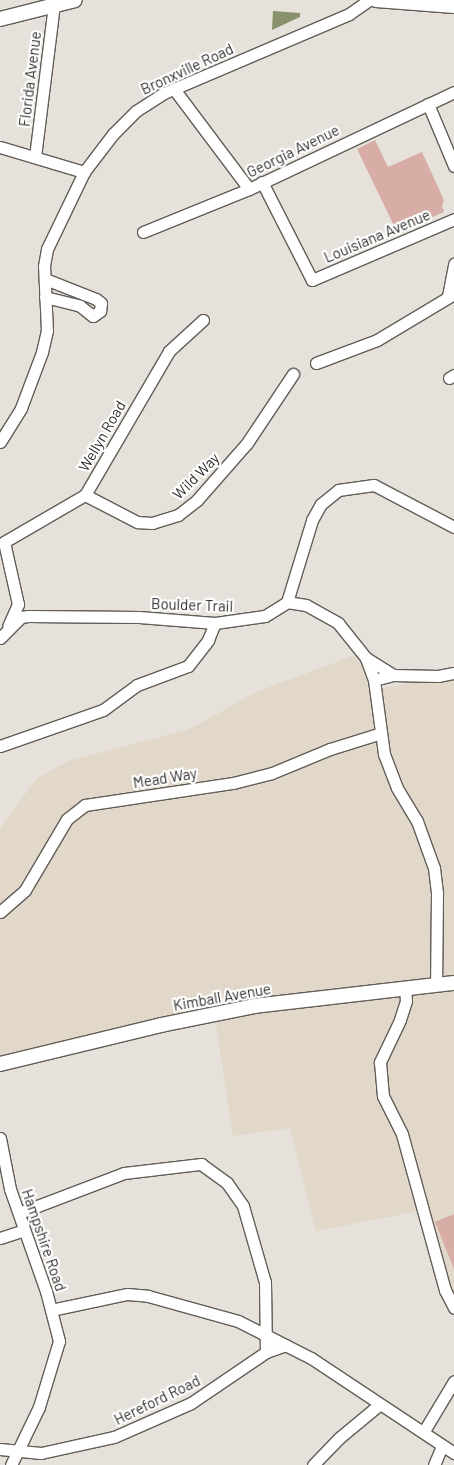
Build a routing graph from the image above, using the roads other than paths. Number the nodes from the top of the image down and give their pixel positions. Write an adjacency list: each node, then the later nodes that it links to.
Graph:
1 (74, 0): 4 (street)
2 (369, 0): 7 (street, Bronxville Road)
3 (376, 0): 5 (street)
4 (54, 5): 6 (street); 11 (street, Florida Avenue)
5 (454, 6)
6 (0, 20)
7 (174, 89): 13 (street, Bronxville Road); 15 (street)
8 (454, 92): 9 (street, Georgia Avenue)
9 (428, 104): 12 (street); 14 (street, Georgia Avenue)
10 (0, 147): 11 (street)
11 (35, 157): 13 (street)
12 (454, 166)
13 (84, 172): 19 (street, Bronxville Road)
14 (262, 182): 15 (street, Georgia Avenue); 16 (street, Louisiana Avenue)
15 (249, 190): 17 (street, Georgia Avenue)
16 (454, 219)
17 (143, 232)
18 (454, 264): 20 (street)
19 (46, 279): 21 (street, Bronxville Road); 21 (street)
20 (451, 295): 23 (street)
21 (45, 297): 25 (street, Bronxville Road)
22 (203, 320): 27 (street, Wellyn Road)
23 (316, 363)
24 (293, 374): 27 (street, Wild Way)
25 (4, 426): 26 (street, Bronxville Road)
26 (0, 442)
27 (85, 495): 29 (street, Wellyn Road)
28 (454, 527): 30 (street)
29 (2, 542): 32 (street)
30 (287, 602): 31 (street, Boulder Trail); 33 (street)
31 (214, 623): 32 (street, Boulder Trail); 38 (street)
32 (1, 637)
33 (366, 658): 35 (street); 36 (street)
34 (454, 673): 35 (street)
35 (393, 675): 36 (street)
36 (374, 680): 37 (street)
37 (381, 734): 39 (street, Mead Way); 41 (street)
38 (0, 746)
39 (0, 912)
40 (454, 983): 41 (street, Kimball Avenue)
41 (436, 985): 42 (street, Kimball Avenue)
42 (405, 988): 43 (street, Kimball Avenue); 48 (street)
43 (0, 1064)
44 (0, 1138): 45 (street, Hampshire Road)
45 (19, 1213): 46 (street, Hampshire Road); 50 (street)
46 (24, 1230): 47 (street); 49 (street, Hampshire Road)
47 (0, 1238)
48 (454, 1308)
49 (51, 1310): 50 (street, Hampshire Road); 58 (street)
50 (266, 1334): 51 (street, Hampshire Road); 52 (street)
51 (286, 1345): 52 (street, Hereford Road); 54 (street, Hampshire Road)
52 (266, 1352): 58 (street, Hereford Road)
53 (454, 1381): 55 (street)
54 (380, 1404): 55 (street, Hampshire Road); 61 (street)
55 (424, 1431): 56 (street, Hampshire Road)
56 (442, 1446): 59 (street, Hampshire Road); 62 (street)
57 (0, 1449): 58 (street, Hereford Road)
58 (18, 1451): 60 (street)
59 (454, 1453)
60 (11, 1465)
61 (313, 1465)
62 (434, 1465)

